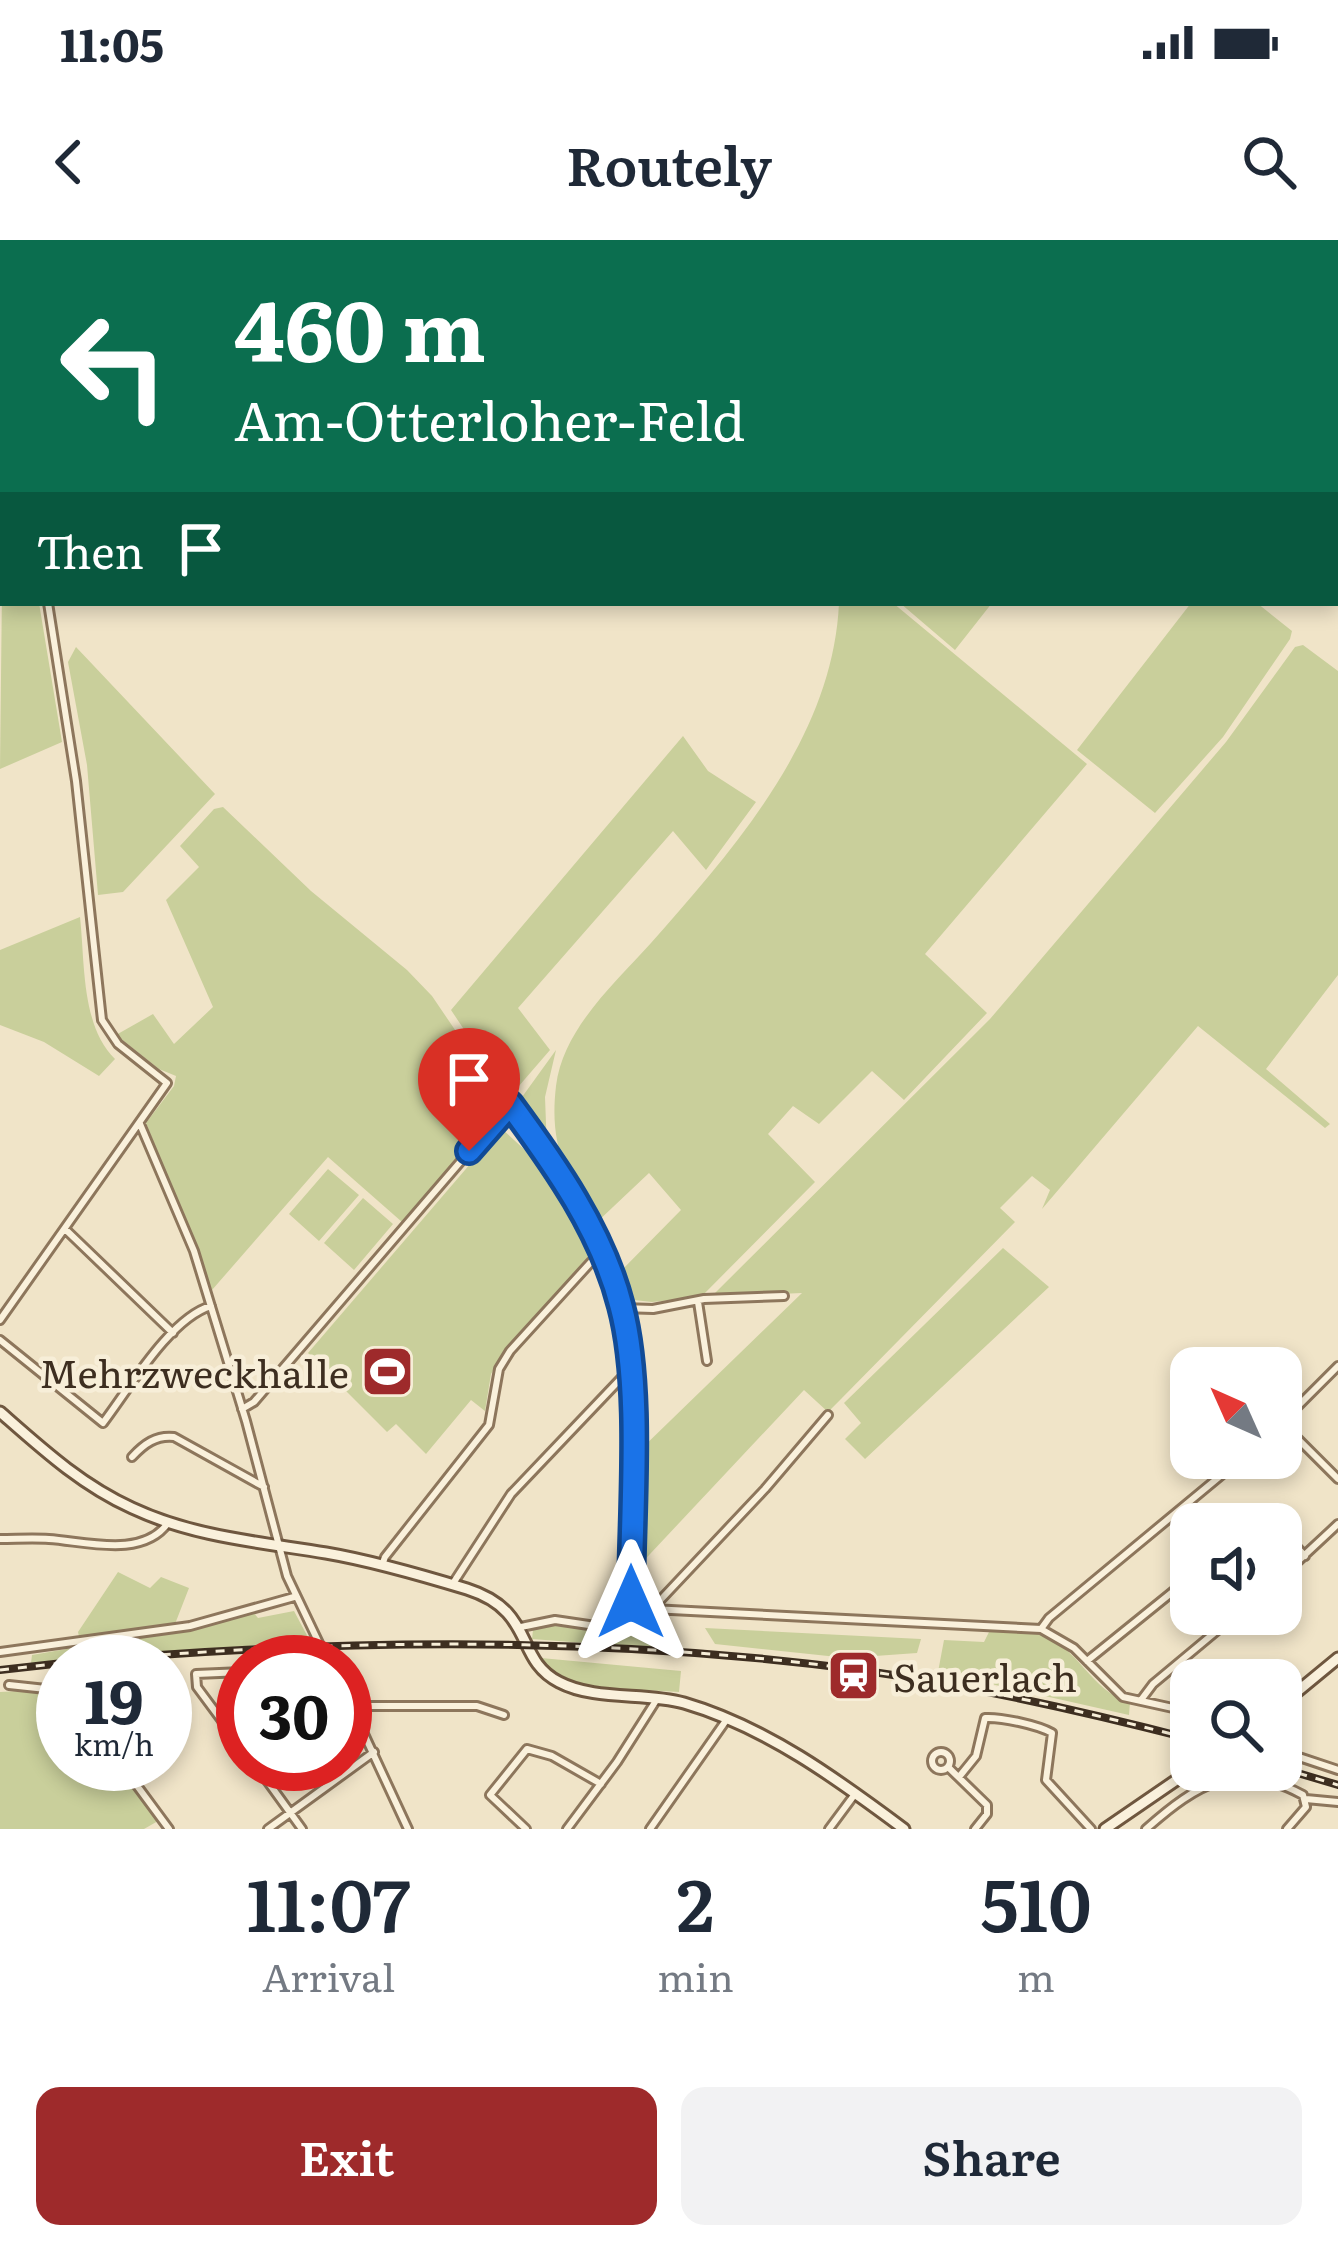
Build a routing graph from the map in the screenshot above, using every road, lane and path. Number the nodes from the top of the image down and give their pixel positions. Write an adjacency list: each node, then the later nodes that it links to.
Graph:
1 (48, 606): 2 (street)
2 (140, 1124): 3 (street); 7 (street)
3 (65, 1229): 9 (street); 10 (street)
4 (603, 1256): 8 (street); 16 (street); 31 (street)
5 (784, 1296): 6 (street)
6 (698, 1302): 8 (street); 12 (street)
7 (211, 1306): 10 (street); 16 (street)
8 (622, 1308): 14 (street)
9 (0, 1320)
10 (172, 1333): 11 (street)
11 (0, 1340)
12 (707, 1361)
13 (1338, 1366): 15 (street)
14 (630, 1369): 32 (street); 35 (street)
15 (1302, 1401)
16 (242, 1408): 23 (street)
17 (0, 1412): 24 (main road)
18 (828, 1414): 36 (street)
19 (1302, 1443): 22 (street)
20 (132, 1457): 23 (street)
21 (1217, 1479): 38 (street)
22 (1338, 1479)
23 (264, 1487): 27 (street)
24 (168, 1522): 26 (street); 27 (main road)
25 (1338, 1524): 29 (street)
26 (0, 1539)
27 (281, 1547): 31 (main road); 34 (street)
28 (1302, 1553): 29 (street)
29 (1305, 1556): 30 (street)
30 (1302, 1559)
31 (382, 1565): 32 (main road)
32 (452, 1585): 37 (main road)
33 (1170, 1594): 43 (street)
34 (294, 1598): 39 (street); 41 (street)
35 (632, 1608): 36 (street); 37 (street)
36 (651, 1610): 38 (street)
37 (520, 1627): 48 (main road)
38 (1041, 1629): 43 (street)
39 (314, 1635)
40 (1212, 1635): 49 (street)
41 (0, 1652)
42 (1338, 1658): 47 (main road)
43 (1088, 1661): 49 (street)
44 (216, 1673): 52 (street)
45 (9, 1685): 46 (street)
46 (36, 1688)
47 (1302, 1688)
48 (657, 1698): 54 (main road); 61 (street)
49 (1141, 1700): 51 (street)
50 (372, 1706): 53 (street)
51 (1170, 1707)
52 (216, 1713)
53 (504, 1715)
54 (727, 1719): 65 (main road); 75 (street)
55 (372, 1748): 56 (street)
56 (374, 1752): 68 (street); 72 (street)
57 (1302, 1758): 59 (street)
58 (948, 1768): 60 (street)
59 (1338, 1771)
60 (959, 1777): 78 (street); 79 (street)
61 (601, 1784): 73 (street); 74 (street)
62 (1170, 1784): 80 (main road)
63 (141, 1791): 69 (street)
64 (276, 1791): 68 (street)
65 (855, 1794): 76 (street); 77 (main road)
66 (1306, 1799): 67 (street); 81 (street); 82 (street)
67 (1338, 1802)
68 (291, 1811): 70 (street); 71 (street)
69 (169, 1829)
70 (268, 1829)
71 (302, 1829)
72 (408, 1829)
73 (526, 1829)
74 (566, 1829)
75 (650, 1829)
76 (829, 1829)
77 (904, 1829)
78 (975, 1829)
79 (1090, 1829)
80 (1105, 1829)
81 (1146, 1829)
82 (1287, 1829)

